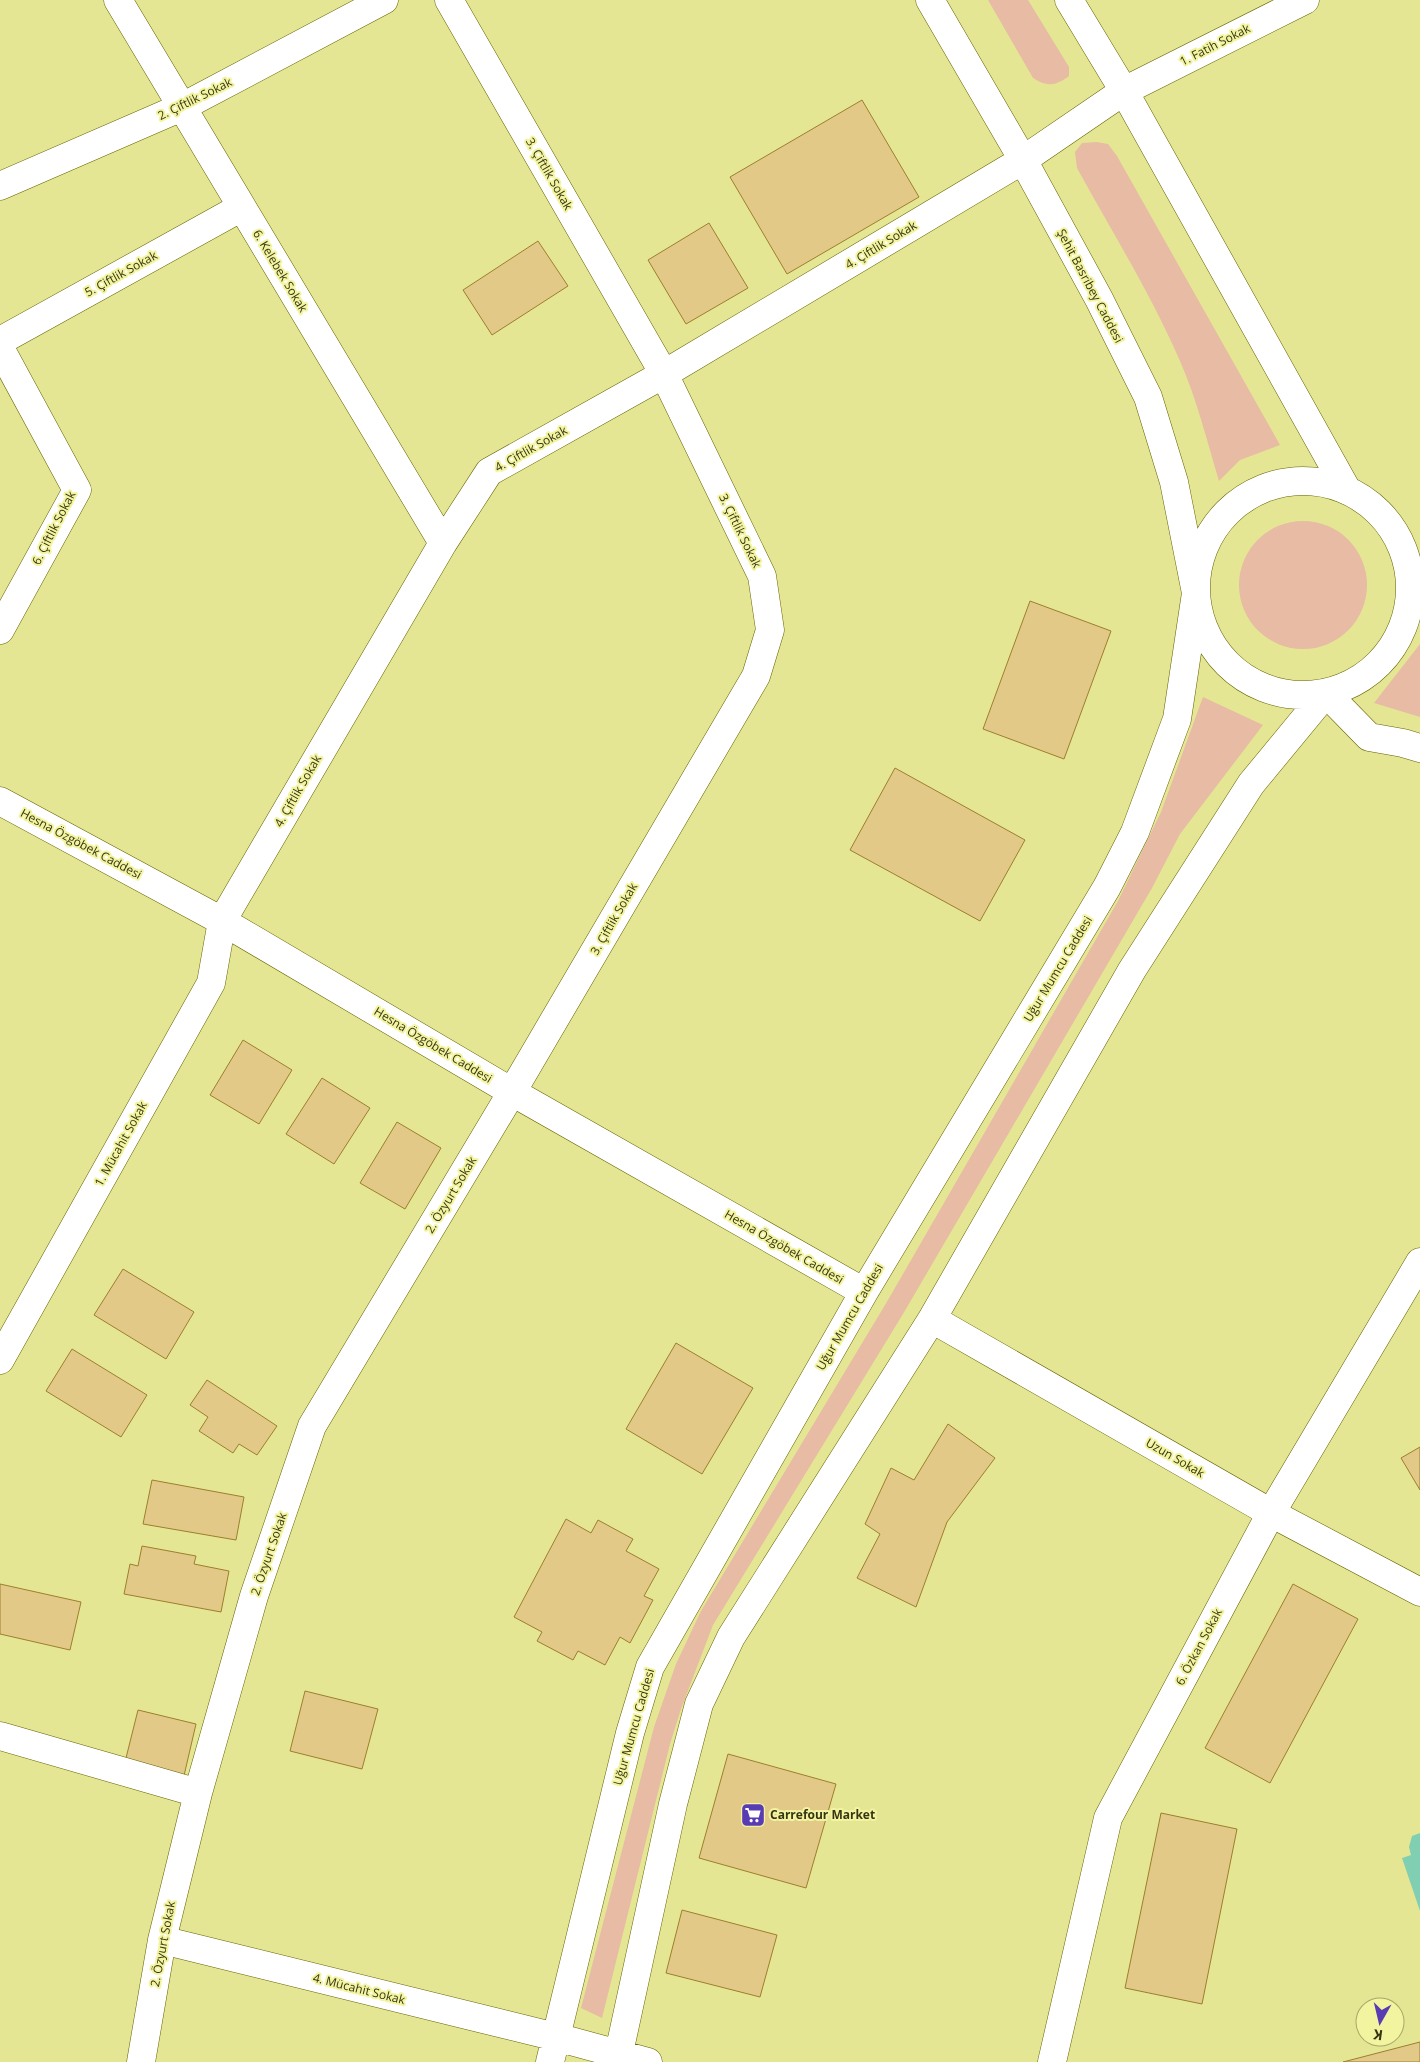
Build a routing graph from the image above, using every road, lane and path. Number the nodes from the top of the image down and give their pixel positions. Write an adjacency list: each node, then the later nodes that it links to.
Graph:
1 (118, 0): 8 (street, 6. Kelebek Sokak)
2 (384, 0): 8 (street, 2. Çiftlik Sokak)
3 (450, 0): 14 (street, 3. Çiftlik Sokak)
4 (930, 0): 9 (street, Şehit Basribey Caddesi)
5 (1069, 0): 7 (street)
6 (1305, 0): 7 (street, 1. Fatih Sokak)
7 (1124, 91): 9 (street, 1. Fatih Sokak); 15 (street)
8 (182, 107): 10 (street, 2. Çiftlik Sokak); 11 (street, 6. Kelebek Sokak)
9 (1023, 160): 14 (street, 4. Çiftlik Sokak); 18 (street, Şehit Basribey Caddesi)
10 (0, 186)
11 (242, 207): 12 (street, 5. Çiftlik Sokak); 16 (street, 6. Kelebek Sokak)
12 (0, 341)
13 (0, 348): 19 (street, 6. Çiftlik Sokak)
14 (664, 374): 16 (street, 4. Çiftlik Sokak); 24 (street, 3. Çiftlik Sokak)
15 (1347, 490): 17 (street); 18 (street)
16 (443, 543): 23 (street, 4. Çiftlik Sokak)
17 (1410, 552): 20 (street)
18 (1196, 593): 20 (street); 26 (street, Uğur Mumcu Caddesi)
19 (0, 630)
20 (1326, 692): 21 (street); 27 (street)
21 (1420, 748)
22 (0, 801): 23 (street, Hesna Özgöbek Caddesi)
23 (222, 921): 24 (street, Hesna Özgöbek Caddesi); 28 (street, 1. Mücahit Sokak)
24 (512, 1092): 26 (street, Hesna Özgöbek Caddesi); 32 (street, 2. Özyurt Sokak)
25 (1420, 1262): 29 (street, 6. Özkan Sokak)
26 (864, 1292): 34 (street, Uğur Mumcu Caddesi)
27 (932, 1319): 29 (street, Uzun Sokak); 35 (street)
28 (0, 1360)
29 (1271, 1513): 30 (street, Uzun Sokak); 38 (street, 6. Özkan Sokak)
30 (1420, 1592)
31 (0, 1736): 32 (street)
32 (198, 1793): 33 (street, 2. Özyurt Sokak)
33 (162, 1940): 34 (street, 4. Mücahit Sokak); 36 (street, 2. Özyurt Sokak)
34 (553, 2050): 35 (street, 4. Mücahit Sokak)
35 (618, 2058): 37 (street, 4. Mücahit Sokak)
36 (141, 2062)
37 (648, 2062)
38 (1052, 2062)

